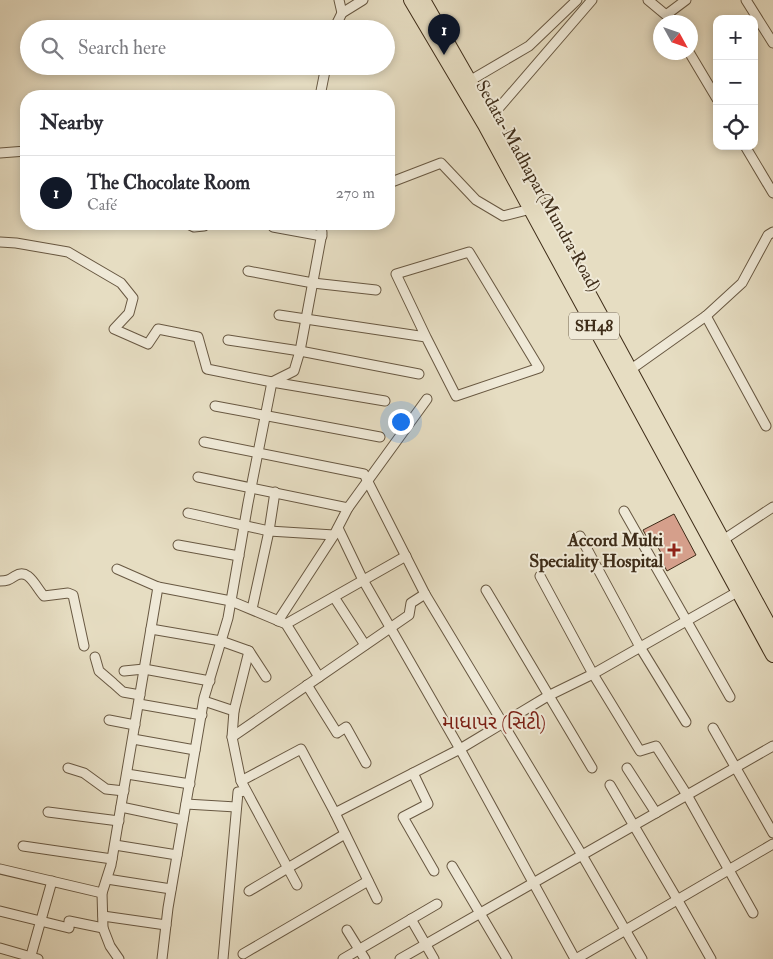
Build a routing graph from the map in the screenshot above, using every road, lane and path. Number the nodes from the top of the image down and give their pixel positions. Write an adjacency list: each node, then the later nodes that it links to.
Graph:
1 (339, 0): 10 (street)
2 (363, 0): 10 (street)
3 (411, 0): 17 (main road, Sedata-Madhapar(Mundra Road) / SH48)
4 (423, 0): 17 (main road, Sedata-Madhapar(Mundra Road) / SH48)
5 (577, 0): 17 (street)
6 (592, 0): 20 (street)
7 (648, 0): 11 (street)
8 (686, 0): 12 (street)
9 (746, 0): 14 (street)
10 (342, 13): 13 (street)
11 (664, 15)
12 (672, 15)
13 (338, 20)
14 (773, 42)
15 (693, 60): 19 (street)
16 (324, 75): 18 (street)
17 (466, 83): 20 (main road, Sedata-Madhapar(Mundra Road) / SH48); 26 (main road, Sedata-Madhapar(Mundra Road) / SH48)
18 (321, 90)
19 (713, 93)
20 (491, 117): 41 (main road, Sedata-Madhapar(Mundra Road) / SH48)
21 (747, 150): 25 (street)
22 (20, 151): 23 (street)
23 (0, 153)
24 (395, 181): 26 (street)
25 (773, 193)
26 (531, 210): 74 (main road, Sedata-Madhapar(Mundra Road) / SH48)
27 (289, 230): 30 (street)
28 (322, 230): 30 (street)
29 (773, 232): 36 (street)
30 (322, 236): 33 (street)
31 (0, 242): 43 (street)
32 (248, 271): 33 (street)
33 (313, 283): 34 (street); 37 (street)
34 (376, 290)
35 (279, 315): 37 (street)
36 (706, 316): 41 (street); 48 (street)
37 (306, 320): 38 (street); 40 (street)
38 (426, 337): 38 (street)
39 (228, 340): 40 (street)
40 (300, 351): 42 (street); 43 (street)
41 (630, 370): 64 (main road, Sedata-Madhapar(Mundra Road) / SH48)
42 (419, 374)
43 (272, 382): 45 (street); 47 (street)
44 (427, 399): 53 (street)
45 (385, 401)
46 (216, 406): 47 (street)
47 (265, 416): 49 (street); 51 (street)
48 (766, 426)
49 (380, 437)
50 (204, 442): 51 (street)
51 (258, 452): 53 (street); 54 (street)
52 (198, 477): 54 (street)
53 (368, 482): 57 (street); 67 (street)
54 (251, 487): 55 (street); 60 (street)
55 (275, 492): 57 (street); 61 (street)
56 (773, 507): 64 (street)
57 (348, 508): 62 (street)
58 (624, 512): 79 (street)
59 (188, 513): 60 (street)
60 (244, 525): 61 (street); 66 (street)
61 (269, 531): 62 (street); 78 (street)
62 (336, 531): 70 (street); 80 (street)
63 (580, 536): 87 (street)
64 (723, 540): 83 (main road, Sedata-Madhapar(Mundra Road) / SH48)
65 (178, 545): 66 (street)
66 (238, 556): 77 (street)
67 (406, 556): 70 (street); 75 (street)
68 (117, 569): 72 (street)
69 (540, 576): 93 (street)
70 (363, 580): 76 (street); 81 (street)
71 (0, 581): 85 (street)
72 (158, 587): 77 (street); 82 (street)
73 (486, 590): 98 (street)
74 (739, 591): 79 (street); 89 (main road, Sedata-Madhapar(Mundra Road) / SH48)
75 (425, 594): 81 (street); 106 (street)
76 (334, 597): 80 (street); 86 (street)
77 (231, 602): 78 (street); 84 (street)
78 (252, 609): 80 (street)
79 (687, 620): 87 (street); 99 (street)
80 (282, 622): 95 (street)
81 (390, 628): 86 (street); 112 (street)
82 (151, 629): 84 (street); 91 (street)
83 (773, 633)
84 (221, 641): 88 (street); 96 (street)
85 (84, 646)
86 (365, 646): 95 (street)
87 (640, 647): 93 (street); 105 (street)
88 (249, 651): 94 (street); 102 (street)
89 (773, 655)
90 (95, 657): 100 (street)
91 (144, 669): 92 (street); 96 (street); 100 (street)
92 (124, 671)
93 (593, 674): 98 (street); 126 (street)
94 (266, 676)
95 (319, 677): 97 (street)
96 (210, 681): 101 (street)
97 (307, 685): 109 (street); 114 (street)
98 (548, 696): 106 (street); 116 (street)
99 (730, 698)
100 (139, 699): 103 (street); 107 (street)
101 (204, 702): 102 (street); 103 (street)
102 (234, 711): 109 (street)
103 (202, 715): 113 (street)
104 (109, 720): 107 (street)
105 (686, 722)
106 (504, 724): 112 (street); 142 (street)
107 (135, 725): 110 (street)
108 (713, 728): 118 (street)
109 (232, 737): 121 (street)
110 (133, 739): 113 (street); 120 (street)
111 (773, 746): 118 (street)
112 (460, 749): 119 (street); 152 (street)
113 (196, 750): 122 (street)
114 (366, 763)
115 (68, 768): 124 (street)
116 (592, 768)
117 (627, 768): 132 (street)
118 (736, 768): 126 (street); 136 (street)
119 (413, 773): 131 (street); 148 (street)
120 (127, 774): 122 (street); 124 (street)
121 (241, 781): 125 (street); 131 (street)
122 (190, 784): 127 (street)
123 (610, 785): 135 (street)
124 (124, 791): 128 (street)
125 (246, 791): 129 (street); 145 (street)
126 (688, 795): 132 (street); 147 (street)
127 (186, 804): 129 (street); 133 (street)
128 (121, 807): 133 (street); 134 (street)
129 (236, 808): 177 (street)
130 (48, 812): 134 (street)
131 (335, 813): 137 (street)
132 (656, 813): 135 (street)
133 (183, 820): 141 (street)
134 (119, 821): 139 (street)
135 (634, 826): 142 (street); 157 (street)
136 (773, 832)
137 (345, 834): 145 (street); 151 (street)
138 (773, 844): 147 (street)
139 (115, 845): 141 (street); 143 (street)
140 (23, 846): 143 (street)
141 (177, 855): 154 (street)
142 (582, 855): 152 (street); 168 (street)
143 (112, 860): 149 (street)
144 (452, 866): 161 (street)
145 (287, 867): 153 (street); 155 (street)
146 (0, 869): 150 (street)
147 (728, 870): 157 (street); 162 (street)
148 (434, 871)
149 (107, 879): 154 (street); 156 (street)
150 (52, 881): 156 (street); 165 (street)
151 (368, 881): 158 (street); 173 (street)
152 (532, 884): 161 (street); 183 (street)
153 (297, 885)
154 (171, 889): 166 (street)
155 (249, 891)
156 (102, 894): 163 (street)
157 (677, 898): 168 (street); 185 (street)
158 (377, 899)
159 (437, 904): 164 (street)
160 (0, 911): 165 (street)
161 (480, 913): 170 (street); 182 (street)
162 (753, 913)
163 (103, 916): 166 (street); 167 (street)
164 (411, 919): 170 (street); 172 (street)
165 (42, 921): 167 (street); 174 (street)
166 (166, 925): 176 (street)
167 (103, 928): 175 (street)
168 (625, 929): 183 (street); 184 (street)
169 (347, 930): 172 (street)
170 (426, 944): 180 (street); 181 (street)
171 (0, 948): 174 (street)
172 (359, 950): 178 (street); 179 (street)
173 (243, 954)
174 (33, 958)
175 (119, 959)
176 (162, 959)
177 (223, 959)
178 (343, 959)
179 (365, 959)
180 (400, 959)
181 (434, 959)
182 (507, 959)
183 (575, 959)
184 (642, 959)
185 (711, 959)

